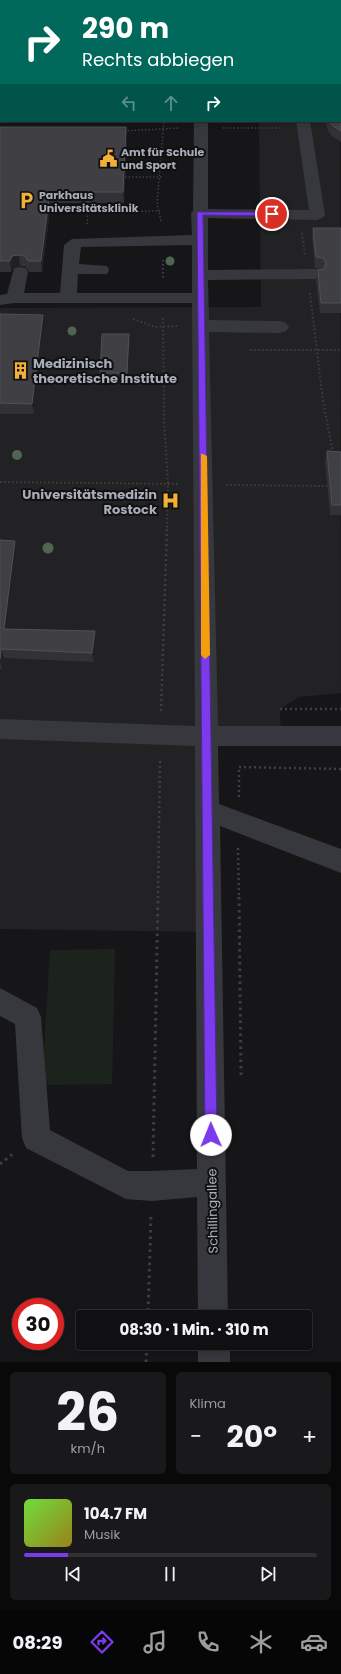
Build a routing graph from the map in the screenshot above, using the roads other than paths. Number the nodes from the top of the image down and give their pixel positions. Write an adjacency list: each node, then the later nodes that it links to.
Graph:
1 (201, 122): 3 (street, Schillingallee)
2 (303, 124): 3 (street)
3 (199, 213): 4 (street, Schillingallee)
4 (199, 240): 5 (street); 9 (street, Schillingallee)
5 (70, 269): 6 (street); 10 (street)
6 (101, 270)
7 (20, 272): 12 (street)
8 (315, 274): 9 (street)
9 (199, 275): 11 (street, Schillingallee)
10 (68, 297): 11 (street); 12 (street)
11 (200, 298): 13 (street, Schillingallee)
12 (7, 299)
13 (200, 326): 14 (street); 16 (street, Schillingallee)
14 (280, 327)
15 (0, 729): 16 (street)
16 (206, 736): 17 (street); 18 (street, Schillingallee)
17 (341, 736)
18 (207, 810): 19 (street); 21 (street, Schillingallee)
19 (341, 861)
20 (0, 1001): 21 (street)
21 (212, 1182): 22 (street, Schillingallee)
22 (213, 1310)
23 (214, 1350): 24 (street)
24 (214, 1362)

